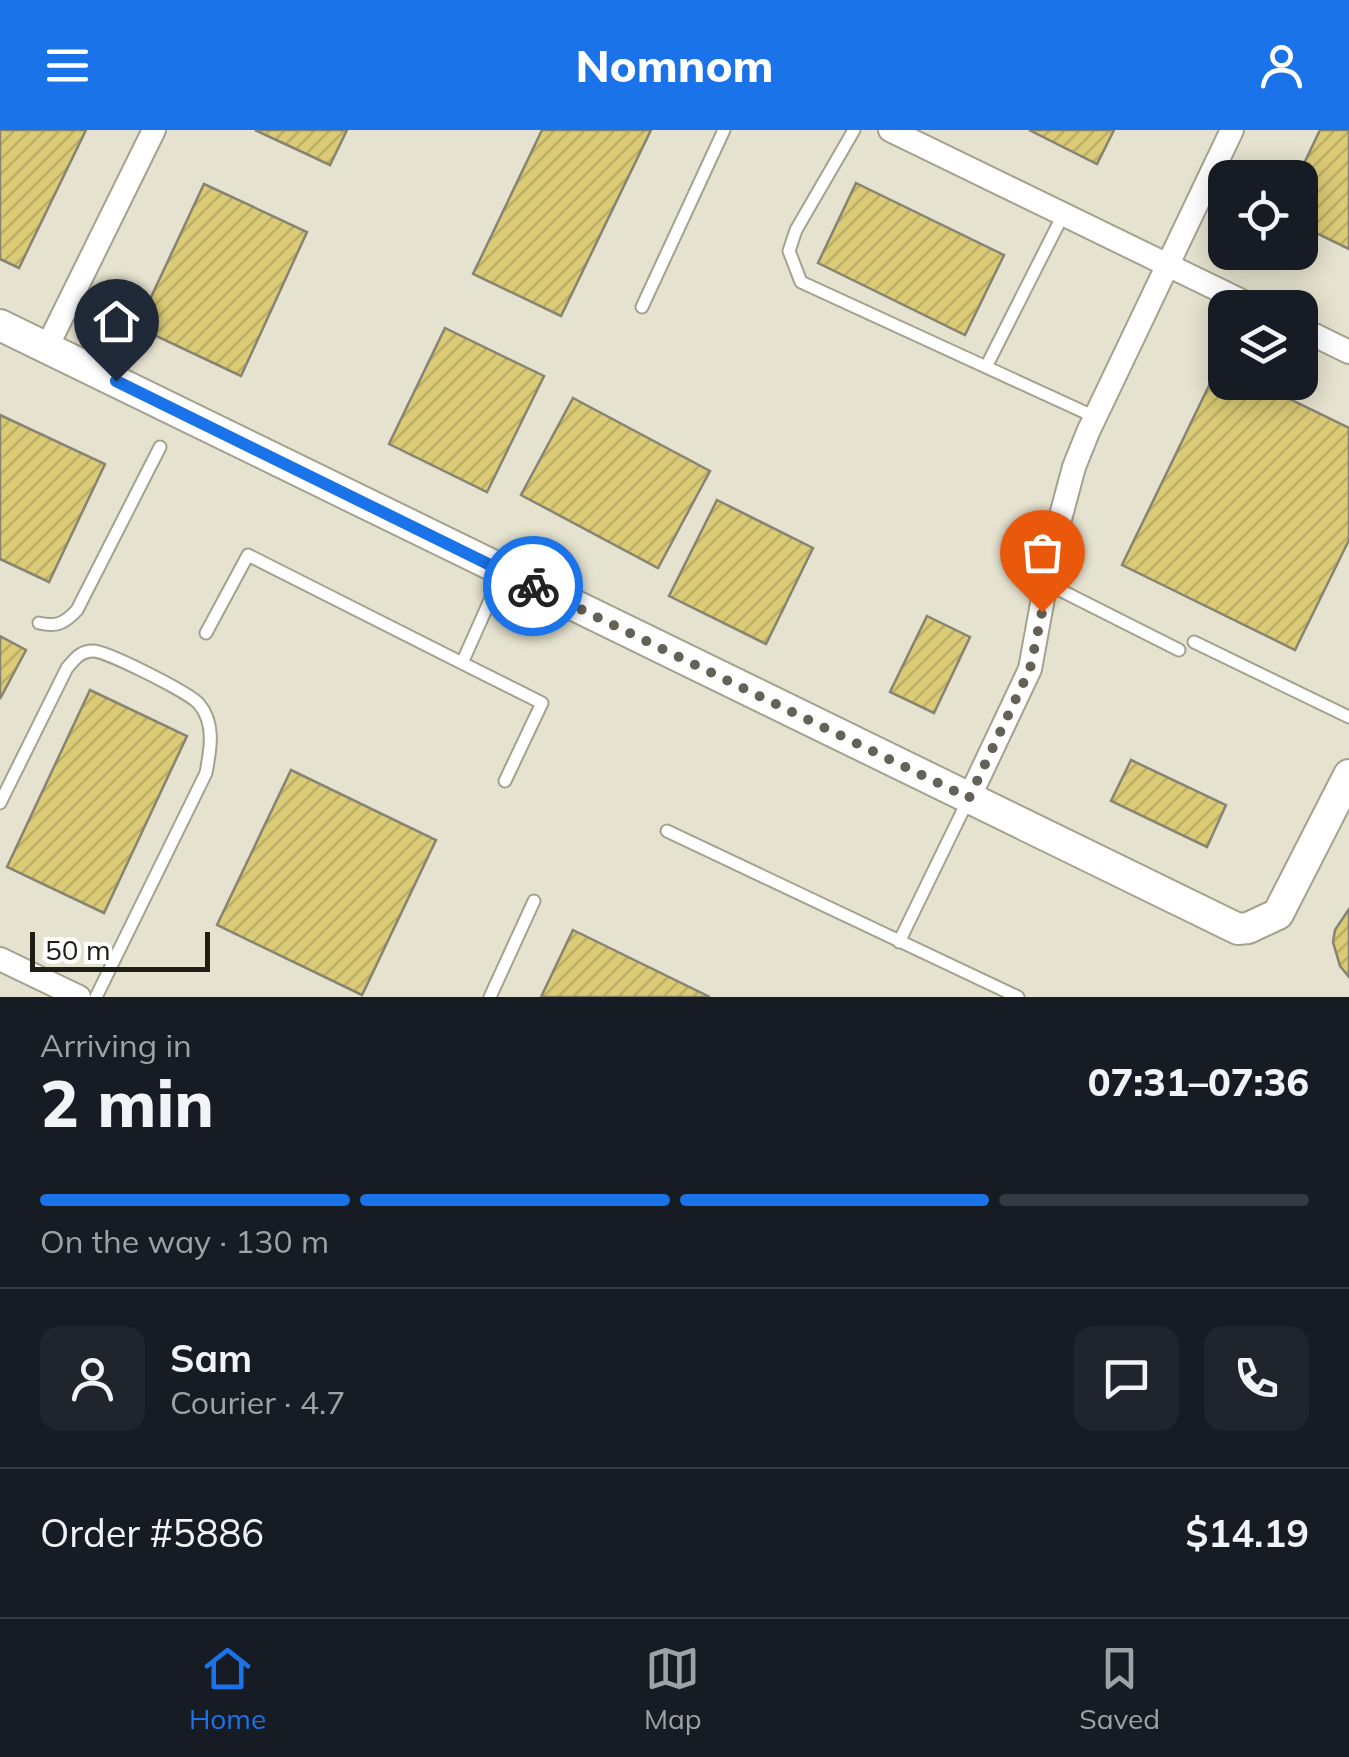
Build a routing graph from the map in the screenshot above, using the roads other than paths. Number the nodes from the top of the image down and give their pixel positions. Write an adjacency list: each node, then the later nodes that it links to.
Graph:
1 (154, 130): 12 (street)
2 (724, 130): 9 (lane)
3 (854, 130): 14 (lane)
4 (890, 130): 6 (street)
5 (1232, 130): 7 (street)
6 (1063, 215): 7 (street); 14 (lane)
7 (1168, 266): 8 (street); 15 (street)
8 (1218, 290)
9 (642, 307)
10 (0, 325): 12 (street)
11 (1318, 337): 13 (street)
12 (48, 347): 17 (street)
13 (1349, 352)
14 (987, 365): 15 (lane)
15 (1095, 417): 18 (street)
16 (160, 447): 19 (lane)
17 (503, 571): 23 (lane); 27 (street)
18 (1046, 584): 22 (lane); 27 (street)
19 (38, 623)
20 (206, 633): 23 (lane)
21 (1194, 642): 24 (lane)
22 (1179, 650)
23 (462, 663): 25 (lane)
24 (1349, 717)
25 (505, 781)
26 (1346, 792): 27 (street)
27 (969, 798): 31 (lane)
28 (0, 804): 34 (lane)
29 (667, 831): 31 (lane)
30 (534, 900): 35 (lane)
31 (900, 942): 36 (lane)
32 (0, 959): 33 (street)
33 (79, 997)
34 (96, 997)
35 (490, 997)
36 (1018, 997)

